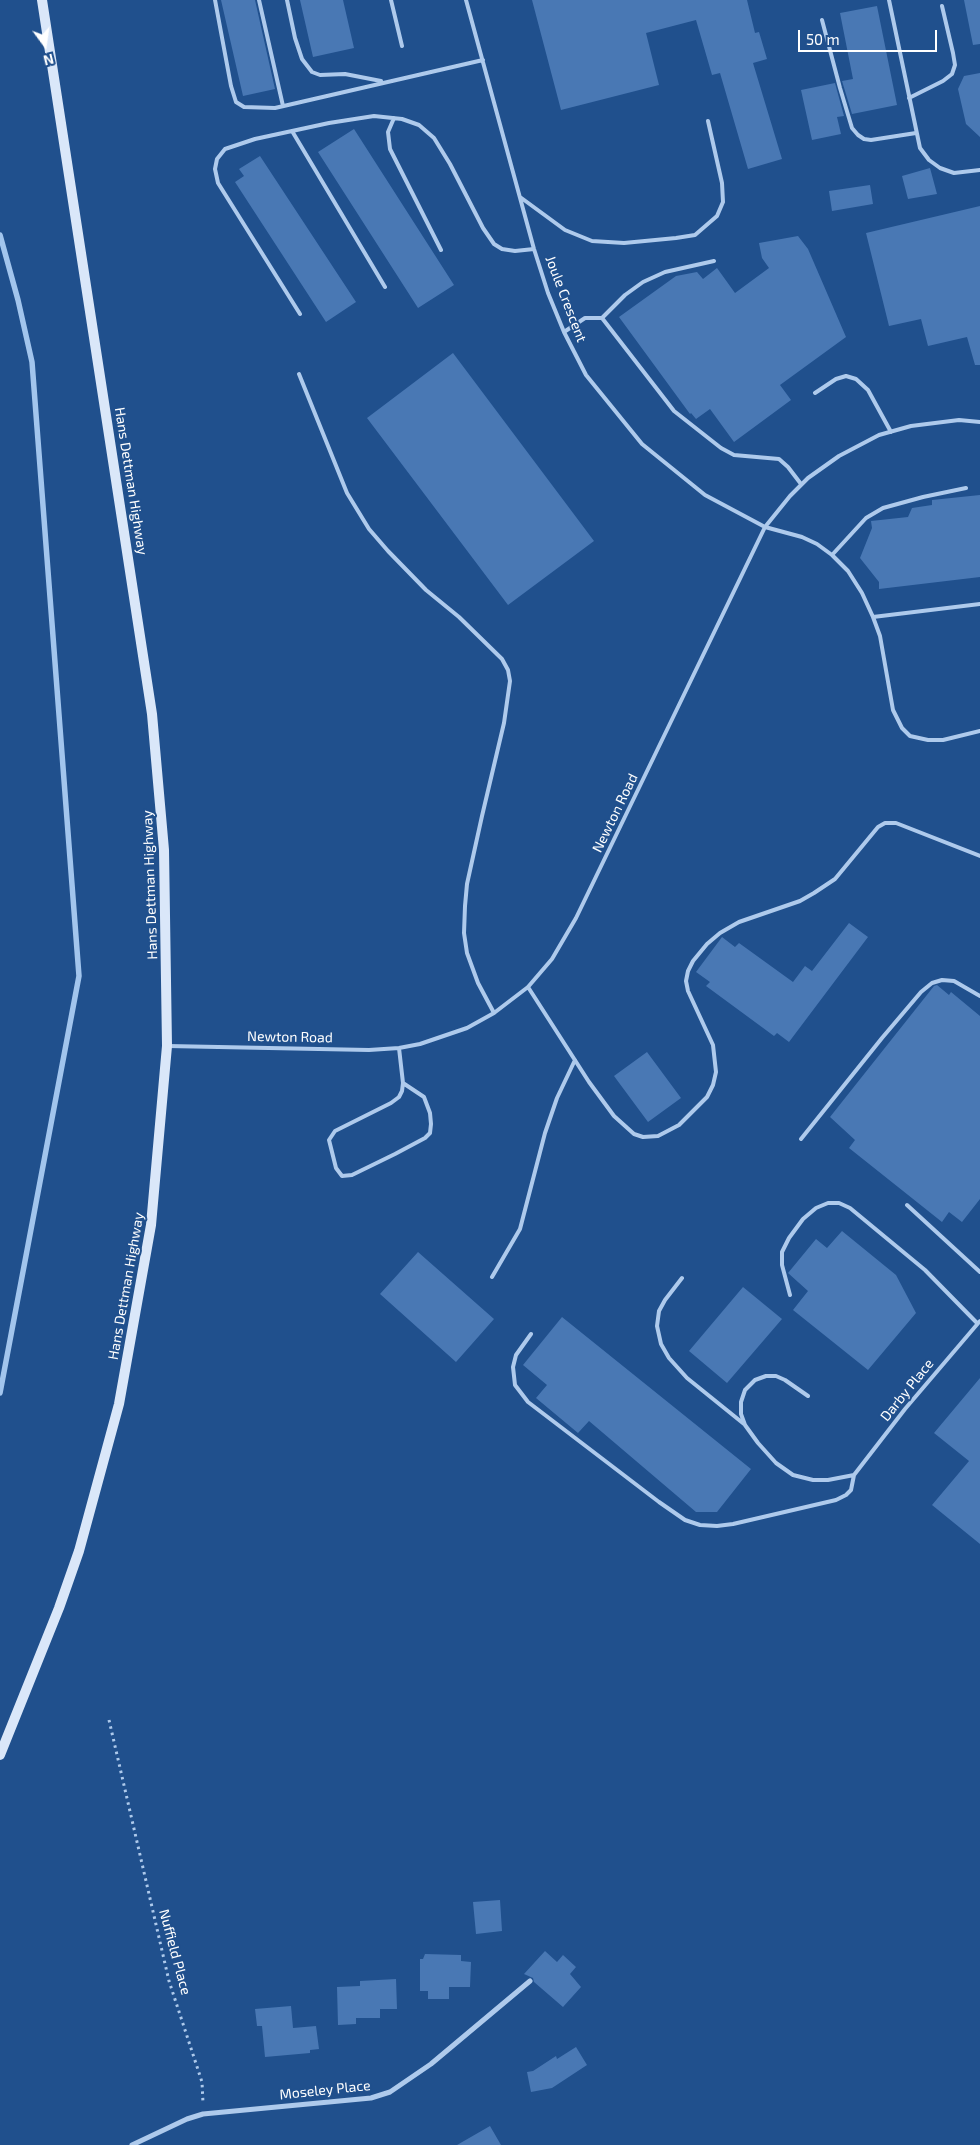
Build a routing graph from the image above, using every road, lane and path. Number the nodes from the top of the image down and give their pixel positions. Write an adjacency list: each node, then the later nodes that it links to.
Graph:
1 (42, 0): 43 (street, Hans Dettman Highway)
2 (215, 0): 14 (lane)
3 (259, 0): 14 (lane)
4 (286, 0): 12 (lane)
5 (391, 0): 10 (lane)
6 (466, 0): 11 (lane, Joule Crescent)
7 (889, 0): 13 (lane)
8 (942, 6): 13 (lane)
9 (822, 20): 18 (lane)
10 (402, 46)
11 (483, 60): 12 (lane); 20 (lane, Joule Crescent)
12 (383, 82): 14 (lane)
13 (909, 98): 18 (lane)
14 (282, 106)
15 (394, 118): 17 (lane); 21 (lane); 22 (lane)
16 (708, 121): 20 (lane)
17 (292, 131): 24 (lane); 25 (lane)
18 (916, 133): 19 (lane)
19 (980, 170)
20 (520, 197): 21 (lane, Joule Crescent)
21 (534, 249): 27 (lane, Joule Crescent)
22 (441, 250)
23 (714, 261): 26 (lane)
24 (386, 287)
25 (300, 314)
26 (602, 318): 27 (lane); 32 (lane)
27 (564, 332): 34 (lane, Joule Crescent)
28 (299, 374): 42 (lane)
29 (815, 393): 31 (lane)
30 (980, 422): 31 (lane, Newton Road)
31 (891, 432): 32 (lane, Newton Road)
32 (801, 484): 34 (lane, Newton Road)
33 (966, 488): 35 (lane)
34 (766, 528): 35 (lane, Joule Crescent); 40 (lane, Newton Road)
35 (832, 555): 37 (lane, Joule Crescent)
36 (980, 604): 37 (lane)
37 (874, 617): 38 (lane, Joule Crescent)
38 (980, 731)
39 (980, 856): 45 (lane)
40 (528, 987): 42 (lane, Newton Road); 45 (lane)
41 (980, 996): 47 (lane)
42 (494, 1013): 44 (lane, Newton Road)
43 (167, 1046): 44 (lane, Newton Road); 59 (street, Hans Dettman Highway)
44 (399, 1048): 46 (lane)
45 (575, 1060): 50 (lane)
46 (403, 1083): 46 (lane)
47 (801, 1139)
48 (907, 1205): 49 (lane)
49 (980, 1272)
50 (492, 1276)
51 (682, 1278): 56 (lane)
52 (790, 1295): 53 (lane)
53 (979, 1322): 57 (lane, Darby Place)
54 (531, 1334): 57 (lane, Darby Place)
55 (808, 1396): 56 (lane)
56 (745, 1425): 57 (lane)
57 (854, 1475)
58 (109, 1720): 61 (path, Nuffield Place)
59 (0, 1755)
60 (530, 1981): 61 (street, Moseley Place)
61 (203, 2114): 62 (street)
62 (132, 2145)

